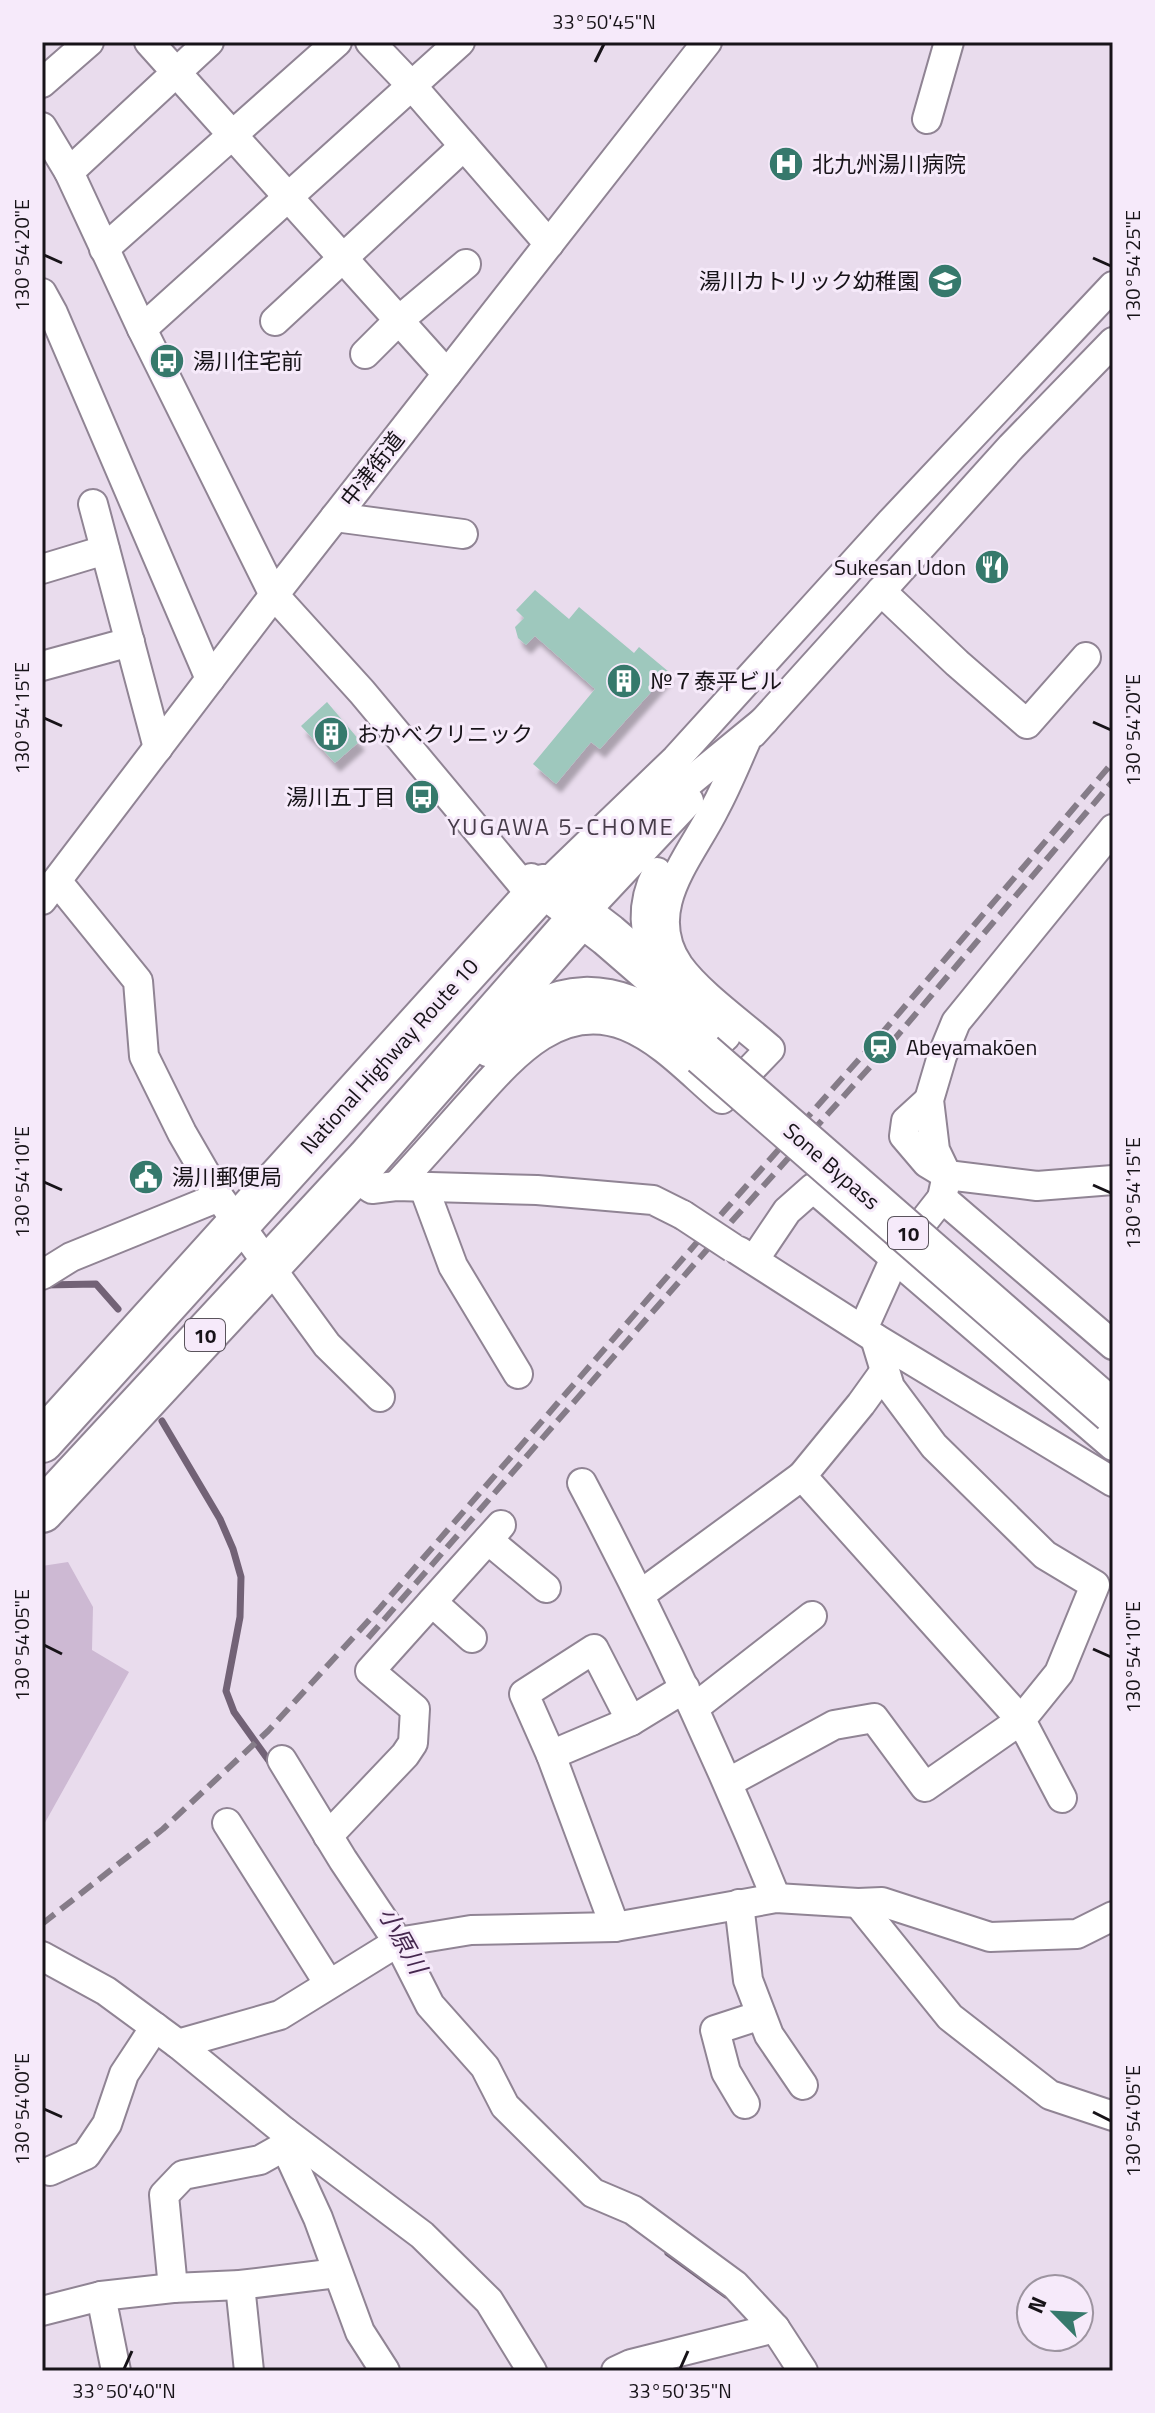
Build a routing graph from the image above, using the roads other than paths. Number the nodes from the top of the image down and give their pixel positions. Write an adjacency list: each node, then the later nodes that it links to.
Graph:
1 (89, 42): 10 (street)
2 (149, 42): 9 (street)
3 (209, 42): 9 (street)
4 (337, 42): 14 (street)
5 (370, 42): 11 (street)
6 (707, 42): 18 (street, 中津街道)
7 (949, 42): 12 (street)
8 (456, 43): 11 (street)
9 (175, 72): 14 (street); 16 (street)
10 (42, 83)
11 (412, 86): 15 (street); 17 (street)
12 (927, 119)
13 (42, 127): 16 (street)
14 (232, 135): 17 (street); 19 (street)
15 (464, 146): 18 (street); 20 (street)
16 (69, 172): 19 (street)
17 (288, 198): 20 (street); 26 (street)
18 (549, 244): 29 (street, 中津街道)
19 (104, 249): 26 (street)
20 (342, 258): 24 (street); 25 (street)
21 (466, 264): 25 (street)
22 (1107, 305): 46 (street)
23 (46, 309): 40 (street)
24 (275, 321)
25 (398, 321): 28 (street); 29 (street)
26 (142, 329): 36 (street)
27 (1113, 342): 35 (street)
28 (365, 354)
29 (447, 374): 31 (street, 中津街道)
30 (93, 504): 33 (street)
31 (335, 517): 32 (street); 36 (street, 中津街道)
32 (463, 534)
33 (105, 550): 34 (street); 37 (street)
34 (42, 569)
35 (881, 591): 38 (street); 41 (street)
36 (274, 595): 40 (street, 中津街道); 46 (street)
37 (130, 642): 39 (street); 42 (street)
38 (1086, 657)
39 (42, 666)
40 (210, 679): 42 (street, 中津街道)
41 (755, 731): 43 (street); 46 (street); 48 (street)
42 (158, 748): 45 (street, 中津街道)
43 (717, 771): 46 (street); 47 (street)
44 (1113, 829): 50 (street)
45 (49, 891): 52 (street)
46 (557, 907): 47 (highway, Sone Bypass / 10); 48 (highway, 10); 52 (highway, National Highway Route 10 / 10)
47 (701, 1033): 48 (highway); 60 (highway, Sone Bypass / 10); 62 (highway, Sone Bypass / 10, bridge)
48 (372, 1174): 51 (street); 52 (highway, National Highway Route 10 / 10)
49 (1113, 1180): 50 (street)
50 (944, 1187): 54 (street); 57 (street)
51 (424, 1188): 53 (street, bridge); 59 (street)
52 (243, 1232): 55 (street); 61 (street); 63 (highway, National Highway Route 10 / 10); 68 (highway, National Highway Route 10 / 10)
53 (744, 1254): 54 (street); 56 (street)
54 (895, 1258): 56 (street); 64 (street)
55 (42, 1274)
56 (869, 1334): 58 (street); 66 (street)
57 (1113, 1345)
58 (884, 1372): 65 (street); 75 (street)
59 (518, 1374)
60 (1113, 1375)
61 (380, 1397)
62 (1113, 1412)
63 (42, 1442)
64 (1113, 1446)
65 (802, 1476): 70 (street); 75 (street)
66 (1113, 1482)
67 (582, 1483): 70 (street)
68 (42, 1511)
69 (546, 1588): 71 (street)
70 (641, 1594): 74 (street)
71 (432, 1602): 73 (street); 82 (street)
72 (812, 1616): 74 (street)
73 (472, 1638)
74 (690, 1698): 76 (street); 79 (street)
75 (1021, 1720): 79 (street); 80 (street)
76 (631, 1721): 77 (street); 77 (street)
77 (551, 1755): 87 (street)
78 (282, 1760): 82 (street)
79 (729, 1782): 83 (street)
80 (1062, 1798)
81 (227, 1823): 90 (street)
82 (328, 1836): 88 (street)
83 (776, 1898): 84 (street); 85 (street)
84 (858, 1903): 86 (street); 96 (street)
85 (739, 1904): 87 (street); 91 (street)
86 (1113, 1916)
87 (615, 1927): 88 (street)
88 (398, 1942): 90 (street); 104 (street)
89 (43, 1959): 92 (street)
90 (329, 1984): 93 (street)
91 (761, 2015): 94 (street); 95 (street)
92 (155, 2027): 93 (street); 98 (street)
93 (178, 2044): 97 (street)
94 (803, 2085)
95 (745, 2104)
96 (1113, 2116)
97 (285, 2139): 99 (street); 101 (street); 110 (street)
98 (50, 2171)
99 (337, 2273): 100 (street); 105 (street)
100 (240, 2285): 101 (street); 107 (street)
101 (173, 2288): 102 (street)
102 (101, 2296): 103 (street); 106 (street)
103 (42, 2311)
104 (775, 2328): 111 (street); 112 (street)
105 (360, 2332): 108 (street); 109 (street)
106 (116, 2371)
107 (249, 2371)
108 (358, 2371)
109 (385, 2371)
110 (532, 2371)
111 (616, 2371)
112 (803, 2371)

